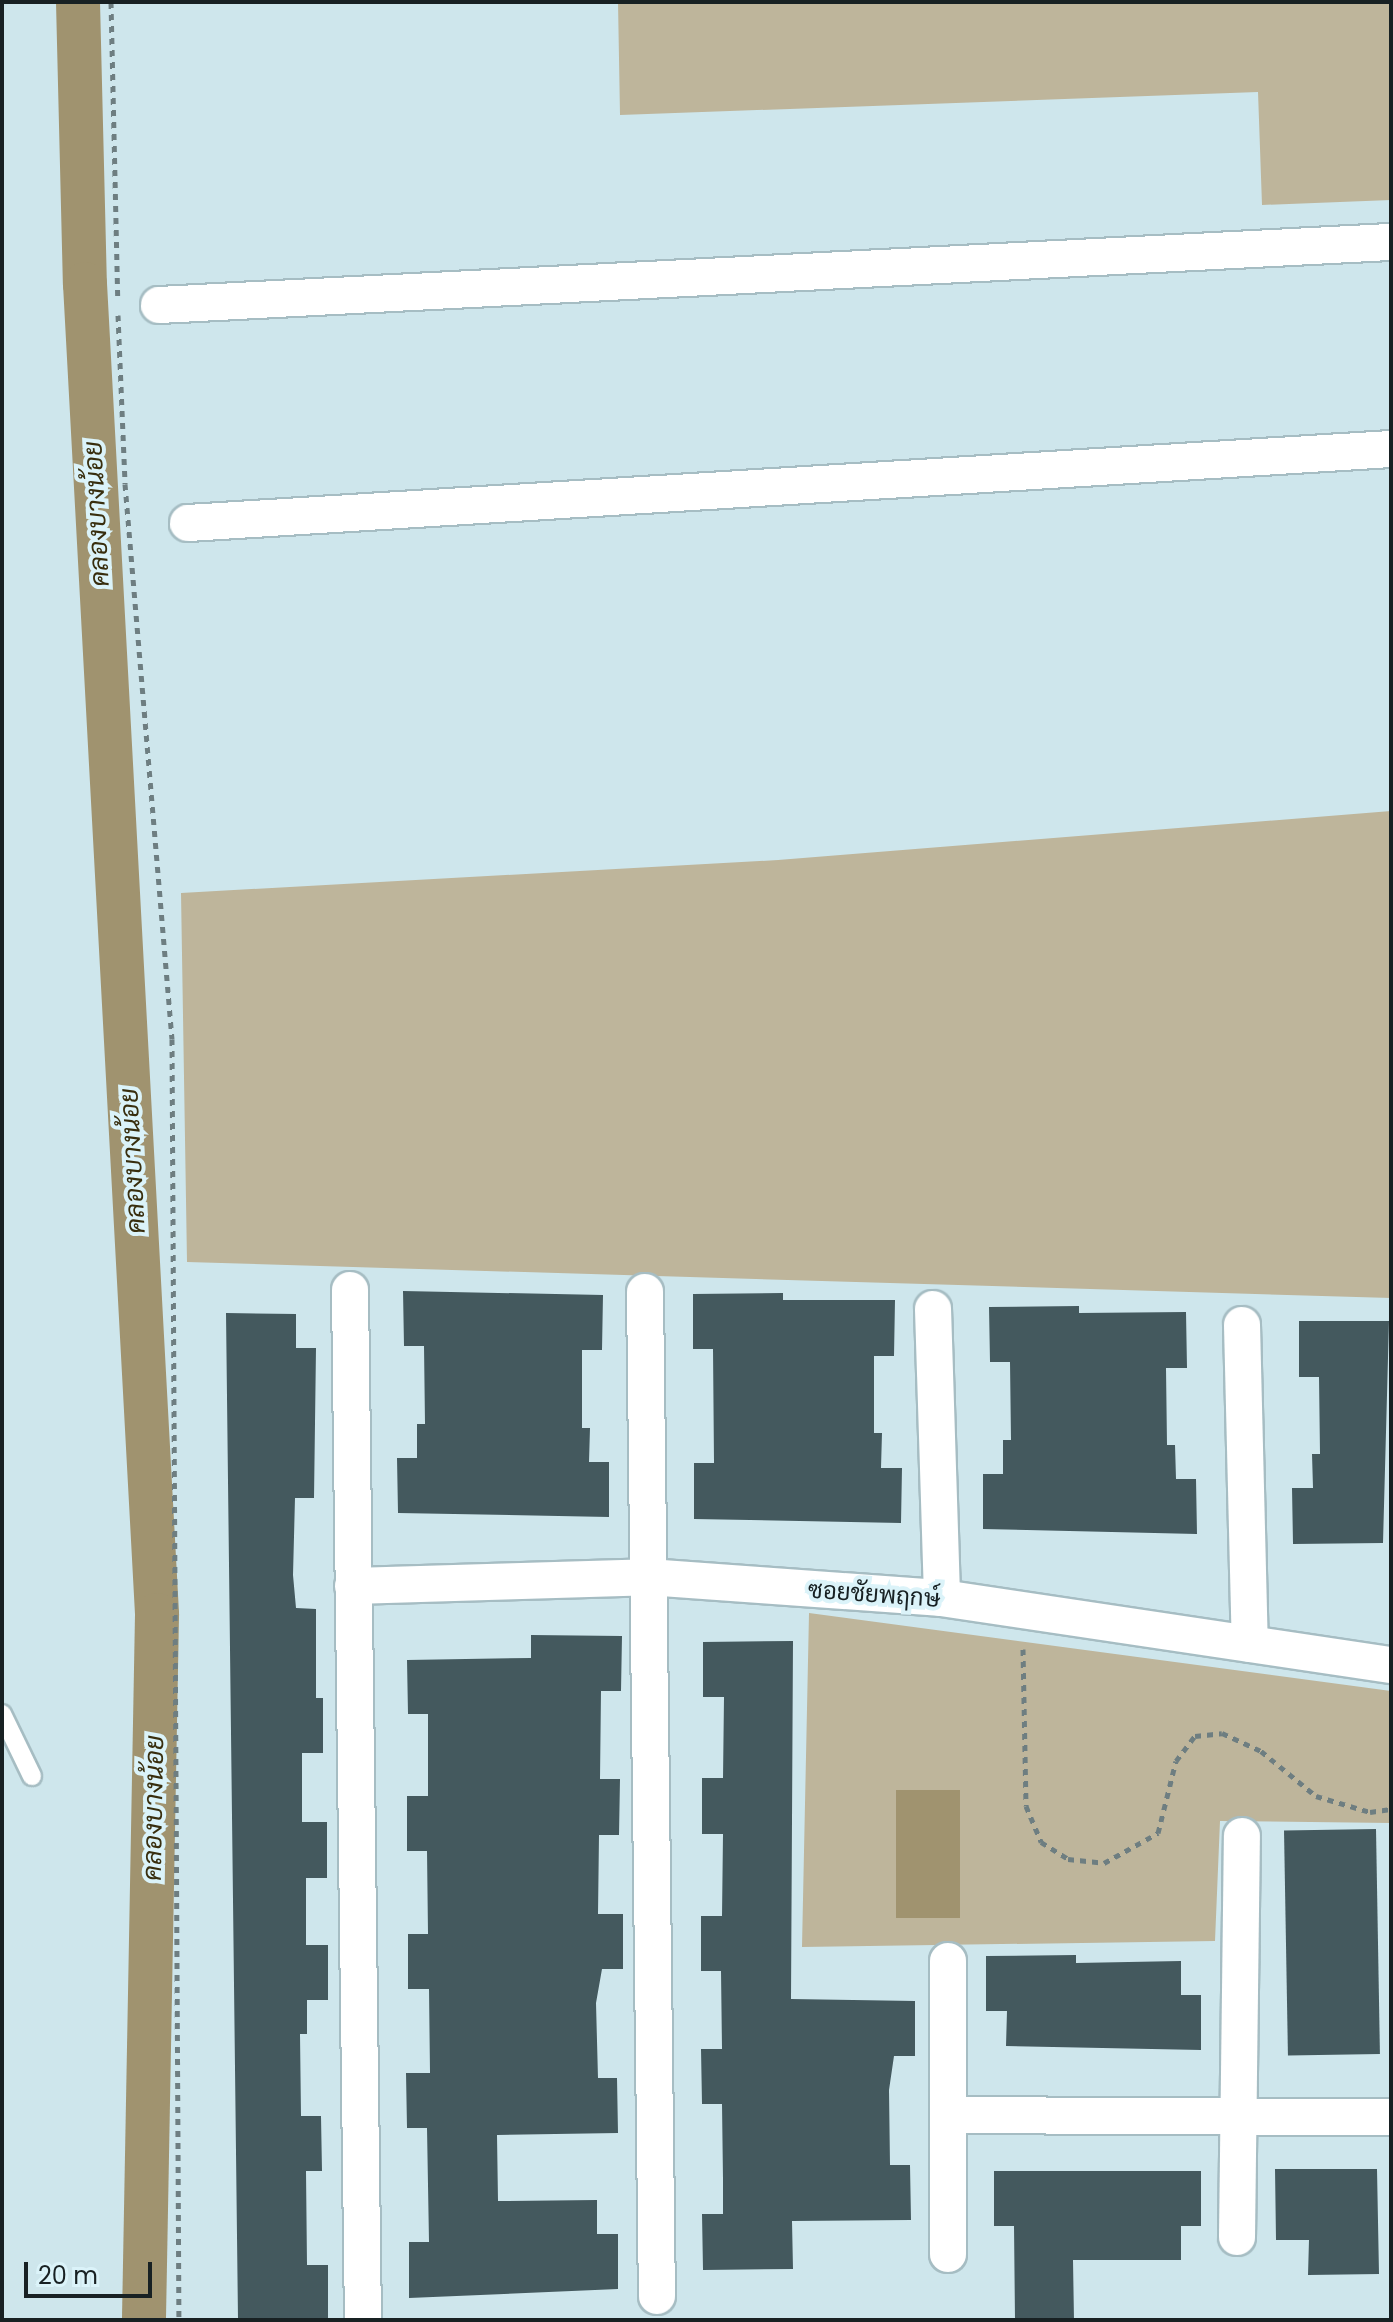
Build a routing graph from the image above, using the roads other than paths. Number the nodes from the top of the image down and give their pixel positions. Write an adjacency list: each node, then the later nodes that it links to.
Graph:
1 (1391, 242): 2 (street)
2 (159, 305)
3 (1391, 449): 4 (street)
4 (188, 523)
5 (350, 1290): 10 (street)
6 (645, 1292): 9 (street)
7 (933, 1309): 11 (street)
8 (1242, 1325): 12 (street)
9 (648, 1577): 10 (street, ซอยชัยพฤกษ์); 11 (street, ซอยชัยพฤกษ์); 23 (street)
10 (353, 1586): 24 (street)
11 (942, 1598): 12 (street, ซอยชัยพฤกษ์)
12 (1250, 1644): 13 (street, ซอยชัยพฤกษ์)
13 (1391, 1665)
14 (2, 1714): 15 (lane)
15 (32, 1776)
16 (1242, 1836): 19 (street)
17 (948, 1961): 18 (street)
18 (948, 2115): 19 (street); 22 (street)
19 (1239, 2116): 20 (street); 21 (street)
20 (1391, 2117)
21 (1237, 2237)
22 (948, 2254)
23 (657, 2296)
24 (363, 2319)

